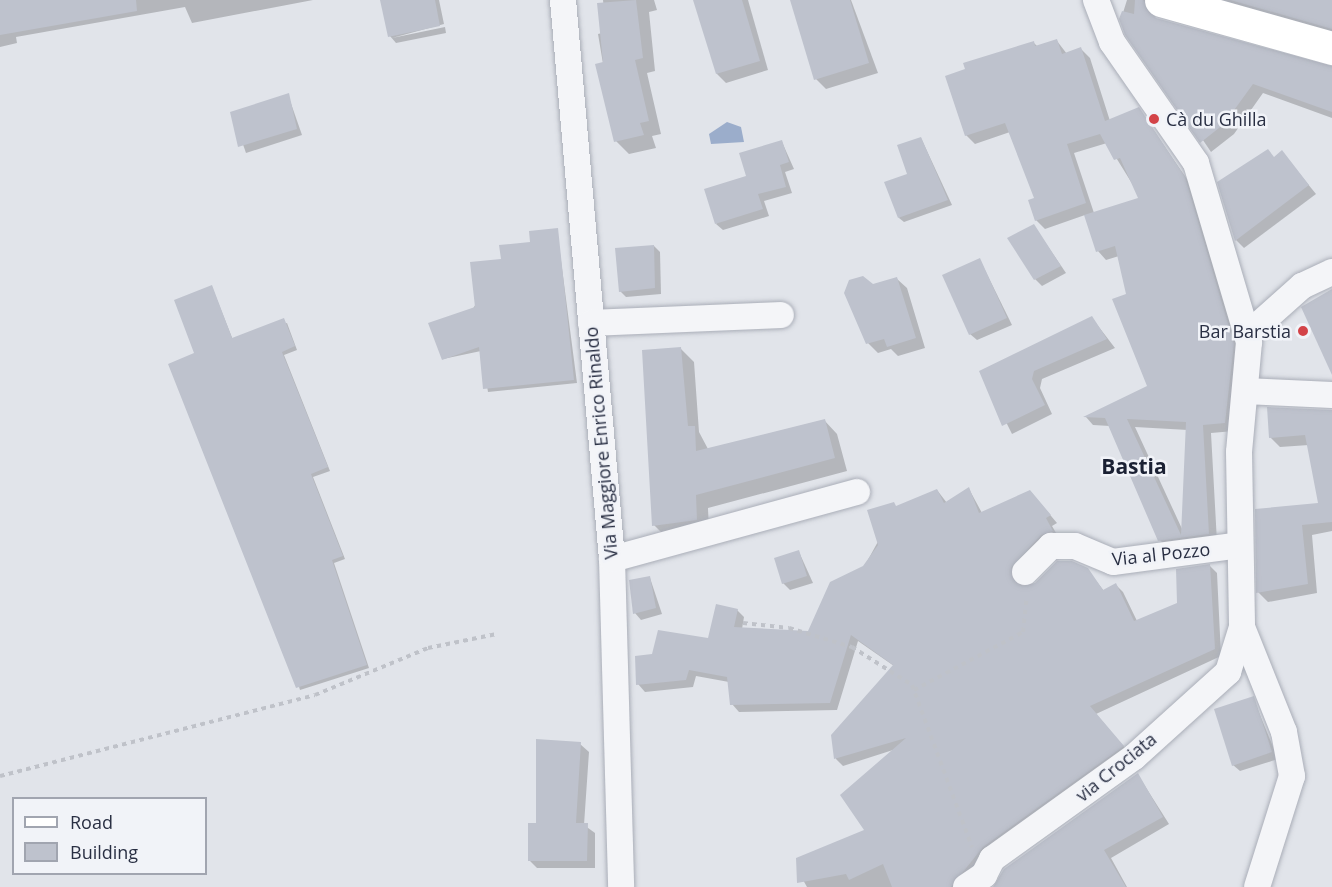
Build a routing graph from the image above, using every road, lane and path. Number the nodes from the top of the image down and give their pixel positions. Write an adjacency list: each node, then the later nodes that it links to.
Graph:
1 (562, 0): 7 (street, Via Maggiore Enrico Rinaldo)
2 (1096, 0): 8 (street)
3 (1161, 0): 4 (main road)
4 (1332, 48)
5 (1332, 272): 8 (street)
6 (781, 315): 7 (street)
7 (591, 323): 13 (street, Via Maggiore Enrico Rinaldo)
8 (1247, 335): 9 (street)
9 (1245, 391): 10 (street); 12 (street)
10 (1332, 395)
11 (857, 492): 13 (street)
12 (1240, 545): 14 (street, Via al Pozzo); 16 (street)
13 (612, 559): 21 (street, Via Maggiore Enrico Rinaldo)
14 (1025, 572): 18 (path)
15 (743, 622): 18 (path)
16 (1242, 627): 20 (street, via Crociata); 22 (street)
17 (497, 634): 19 (path)
18 (914, 690): 20 (path)
19 (0, 776)
20 (981, 883)
21 (621, 887)
22 (1257, 887)

